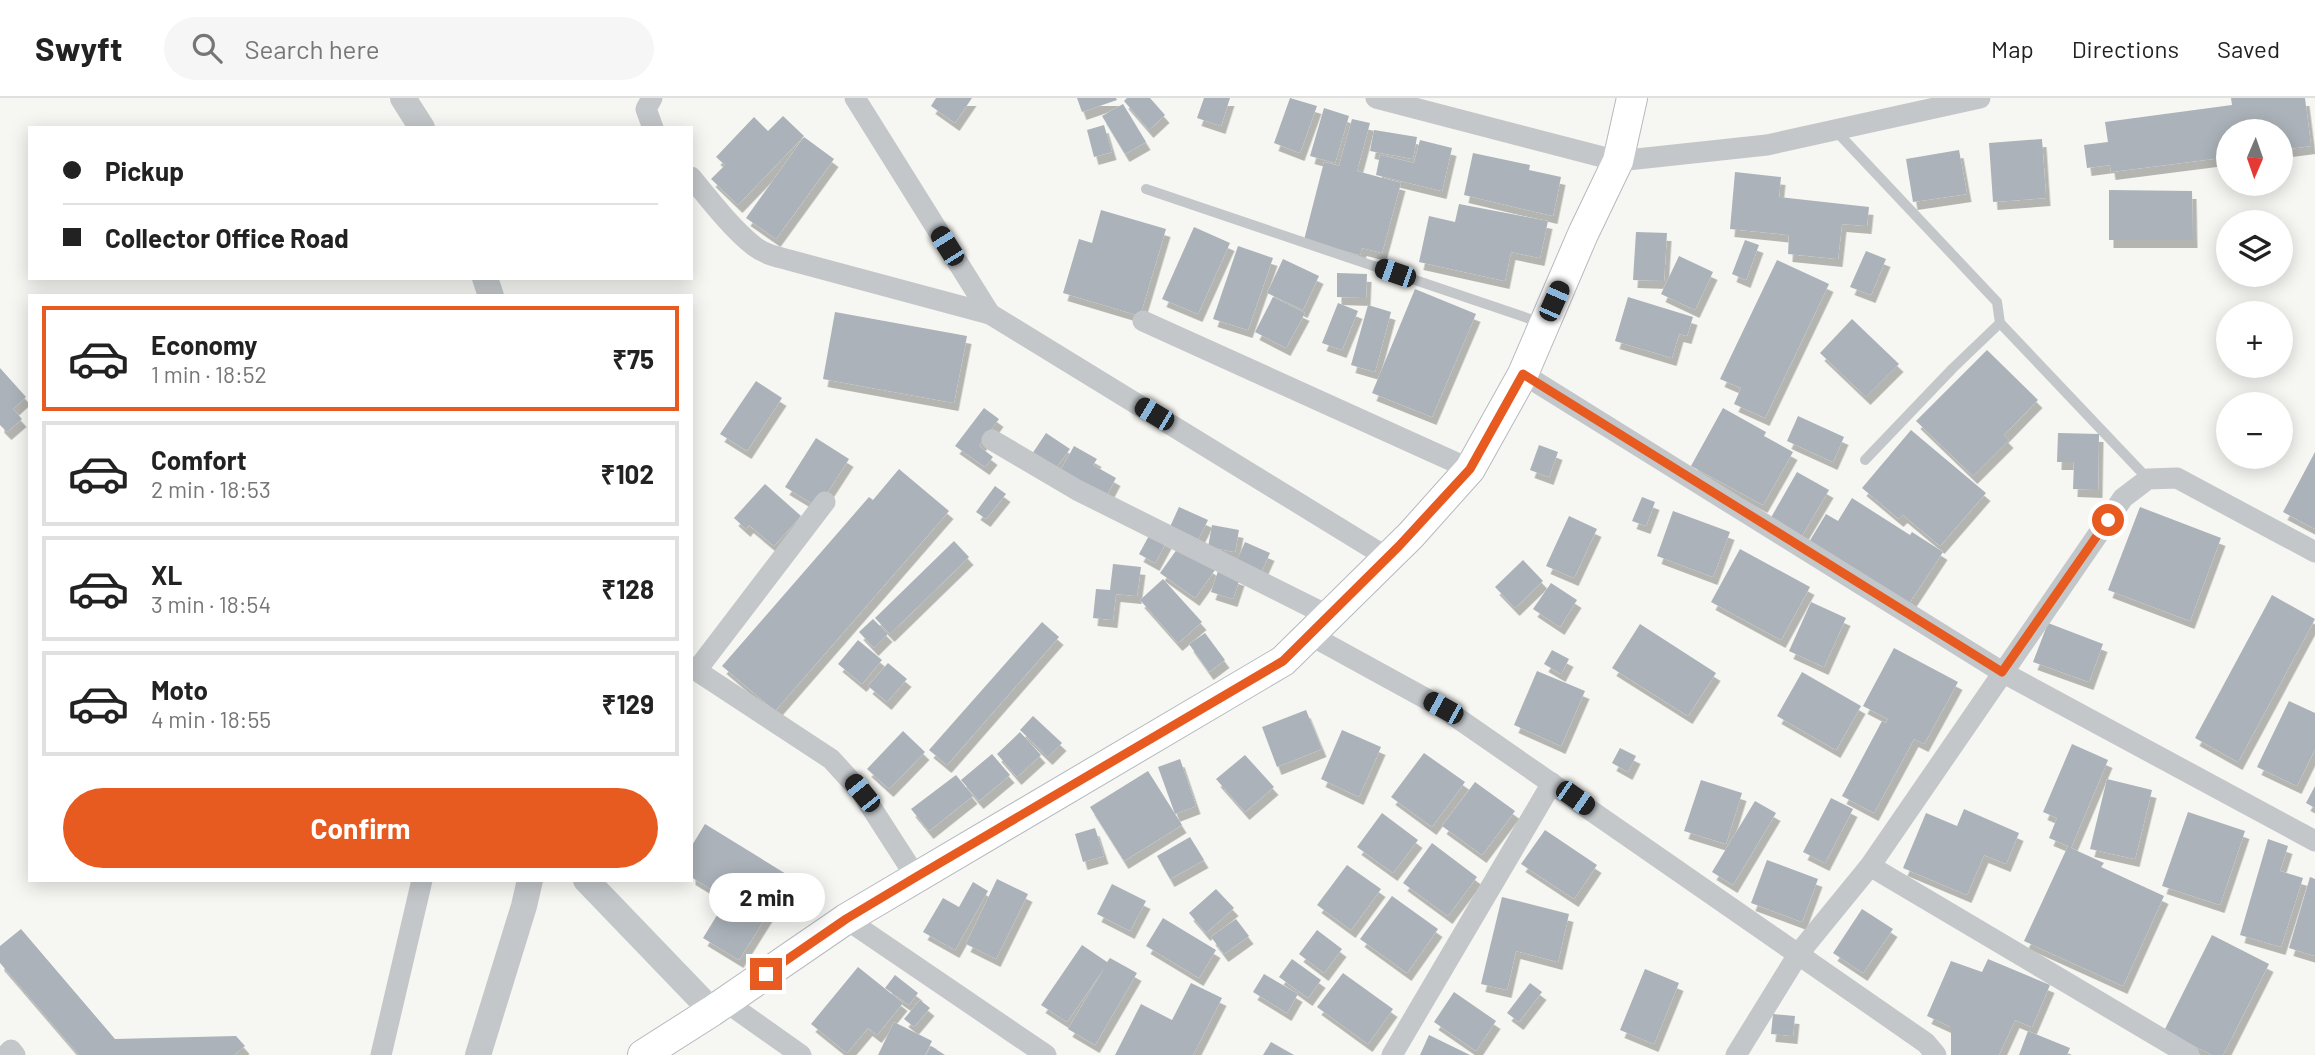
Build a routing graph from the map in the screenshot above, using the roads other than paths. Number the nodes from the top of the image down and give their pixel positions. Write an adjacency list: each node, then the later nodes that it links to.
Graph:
1 (403, 98): 7 (street)
2 (652, 98): 8 (street)
3 (855, 98): 13 (street)
4 (1376, 98): 10 (street)
5 (1632, 98): 10 (main road)
6 (1980, 98): 9 (street)
7 (421, 126)
8 (652, 126)
9 (1835, 130): 10 (street); 16 (lane)
10 (1618, 161): 15 (main road)
11 (693, 180): 13 (street)
12 (1146, 189): 15 (lane)
13 (990, 314): 24 (street)
14 (1143, 321): 20 (street)
15 (1545, 323): 17 (main road)
16 (2000, 323): 19 (lane); 21 (lane)
17 (1523, 374): 20 (main road); 27 (street)
18 (992, 440): 25 (street)
19 (1865, 460)
20 (1470, 469): 24 (main road)
21 (2148, 479): 23 (street); 27 (street)
22 (825, 502): 26 (street)
23 (2315, 552)
24 (1388, 558): 25 (main road)
25 (1319, 625): 28 (street); 31 (main road)
26 (694, 669): 31 (street)
27 (2002, 672): 29 (street); 30 (street)
28 (1552, 783): 36 (street); 45 (street)
29 (2315, 841)
30 (1870, 866): 36 (street); 48 (street)
31 (916, 877): 35 (main road)
32 (422, 882): 40 (street)
33 (530, 882): 41 (street)
34 (588, 882): 37 (street)
35 (846, 919): 37 (main road); 44 (street)
36 (1799, 953): 46 (street); 47 (street)
37 (719, 1007): 42 (main road); 43 (street)
38 (6, 1055): 39 (street)
39 (15, 1055)
40 (381, 1055)
41 (478, 1055)
42 (643, 1055)
43 (802, 1055)
44 (1046, 1055)
45 (1392, 1055)
46 (1736, 1055)
47 (1936, 1055)
48 (2189, 1055)

